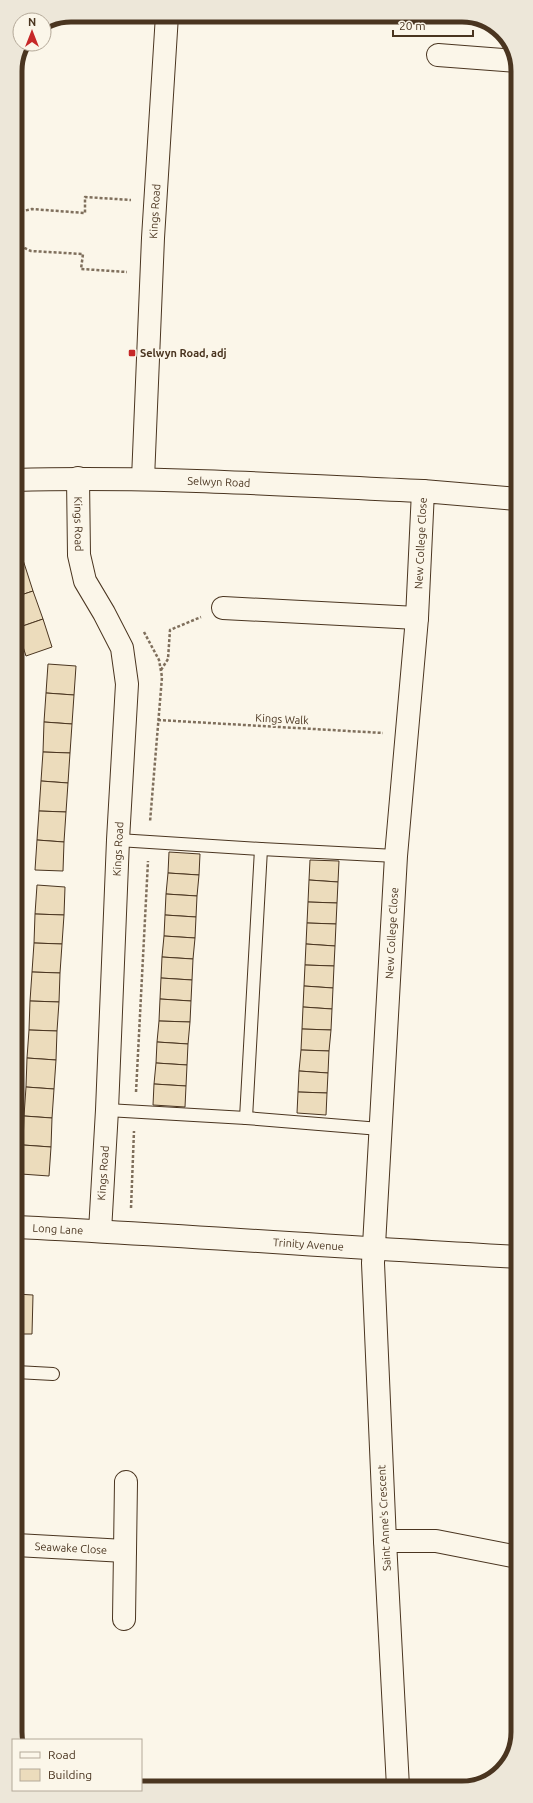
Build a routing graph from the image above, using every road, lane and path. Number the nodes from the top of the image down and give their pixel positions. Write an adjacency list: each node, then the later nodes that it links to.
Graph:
1 (167, 22): 4 (street, Kings Road)
2 (438, 55): 3 (street)
3 (510, 60)
4 (155, 202): 5 (path); 7 (street, Kings Road)
5 (22, 212)
6 (22, 247): 7 (path)
7 (152, 273): 9 (street, Kings Road)
8 (78, 478): 9 (street, Selwyn Road); 10 (street, Selwyn Road); 18 (street, Kings Road)
9 (143, 479): 11 (street, Selwyn Road)
10 (22, 480)
11 (423, 491): 12 (street, New College Close); 14 (street, New College Close)
12 (511, 498)
13 (223, 608): 14 (street); 15 (path)
14 (417, 618): 17 (street, New College Close)
15 (161, 670)
16 (158, 720): 17 (path, Kings Walk)
17 (406, 735): 20 (street, New College Close)
18 (118, 840): 19 (lane); 21 (street, Kings Road)
19 (260, 849): 20 (lane); 22 (lane)
20 (396, 856): 23 (street, New College Close)
21 (107, 1110): 22 (lane); 25 (street, Kings Road)
22 (246, 1118): 23 (lane)
23 (380, 1128): 26 (street, New College Close)
24 (22, 1227): 25 (street, Long Lane)
25 (100, 1231): 26 (street, Trinity Avenue)
26 (375, 1249): 27 (street, Trinity Avenue); 31 (street, Saint Anne's Crescent)
27 (511, 1257)
28 (22, 1372): 29 (lane)
29 (52, 1374)
30 (126, 1482): 33 (street)
31 (385, 1541): 34 (street); 36 (street, Saint Anne's Crescent)
32 (22, 1545): 33 (street, Seawake Close)
33 (125, 1551): 35 (street)
34 (511, 1555)
35 (124, 1619)
36 (398, 1781)

